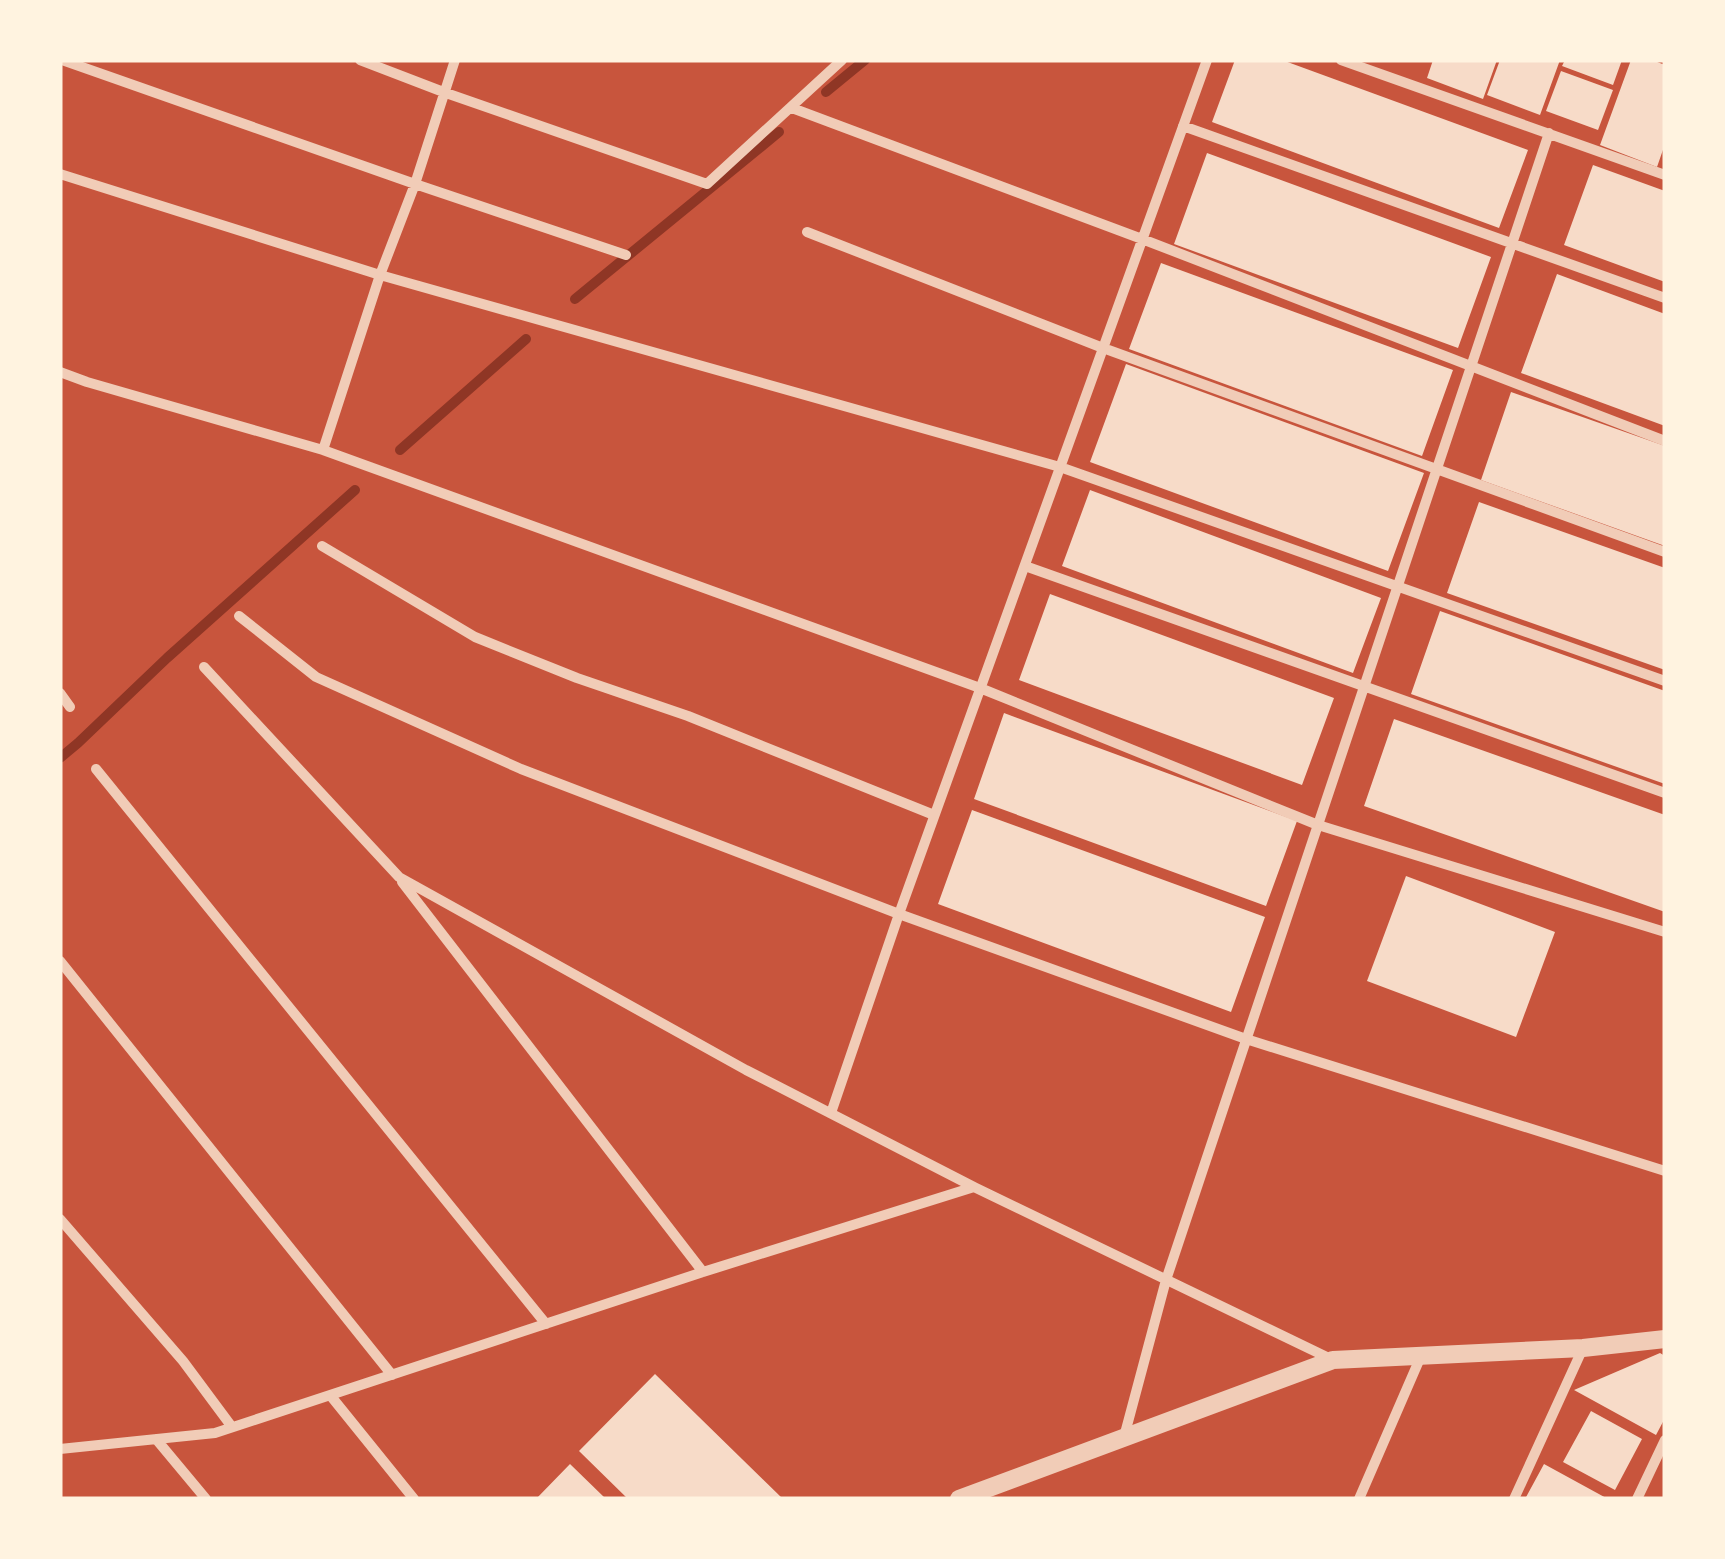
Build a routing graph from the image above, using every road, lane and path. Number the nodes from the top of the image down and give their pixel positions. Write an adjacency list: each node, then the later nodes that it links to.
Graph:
1 (62, 60): 13 (street)
2 (360, 60): 7 (street)
3 (454, 60): 7 (street)
4 (842, 60): 8 (street)
5 (1207, 60): 9 (street)
6 (1341, 60): 10 (street)
7 (446, 93): 8 (street); 13 (street)
8 (792, 108): 15 (street)
9 (1184, 126): 15 (street); 16 (street)
10 (1549, 134): 12 (street); 16 (street)
11 (60, 174): 18 (street)
12 (1665, 174)
13 (415, 184): 17 (street); 18 (street)
14 (807, 232): 20 (street)
15 (1142, 239): 20 (street); 21 (street)
16 (1512, 243): 19 (street); 21 (street)
17 (626, 255)
18 (380, 275): 24 (street); 25 (street)
19 (1665, 298)
20 (1103, 348): 25 (street); 26 (street)
21 (1471, 365): 23 (street); 26 (street)
22 (60, 372): 24 (street)
23 (1665, 440)
24 (323, 450): 35 (street)
25 (1060, 468): 29 (street); 30 (street)
26 (1436, 469): 28 (street); 30 (street)
27 (322, 546): 40 (street)
28 (1665, 552)
29 (1024, 566): 34 (street); 35 (street)
30 (1398, 587): 33 (street); 34 (street)
31 (240, 616): 43 (street)
32 (204, 667): 42 (street)
33 (1665, 681)
34 (1365, 685): 39 (street); 41 (street)
35 (980, 688): 40 (street); 41 (street)
36 (60, 693): 37 (street)
37 (70, 707)
38 (96, 769): 53 (street)
39 (1665, 793)
40 (934, 815): 43 (street)
41 (1318, 825): 44 (street); 46 (street)
42 (399, 877): 47 (street); 51 (street)
43 (898, 914): 46 (street); 47 (street)
44 (1665, 932)
45 (60, 962): 58 (street)
46 (1246, 1040): 48 (street); 52 (street)
47 (830, 1114): 49 (street)
48 (1665, 1171)
49 (974, 1188): 51 (street); 52 (street)
50 (60, 1219): 60 (street)
51 (703, 1272): 53 (street)
52 (1166, 1280): 57 (street); 61 (street)
53 (546, 1324): 58 (street)
54 (1665, 1339): 55 (street)
55 (1583, 1348): 56 (street); 69 (street)
56 (1422, 1355): 57 (street); 68 (street)
57 (1332, 1360): 61 (street)
58 (392, 1374): 59 (street)
59 (330, 1395): 60 (street); 66 (street)
60 (232, 1427): 62 (street)
61 (1124, 1438): 67 (street)
62 (156, 1439): 64 (street); 65 (street)
63 (1665, 1440): 70 (street)
64 (60, 1449)
65 (206, 1499)
66 (414, 1499)
67 (959, 1499)
68 (1359, 1499)
69 (1514, 1499)
70 (1637, 1499)

